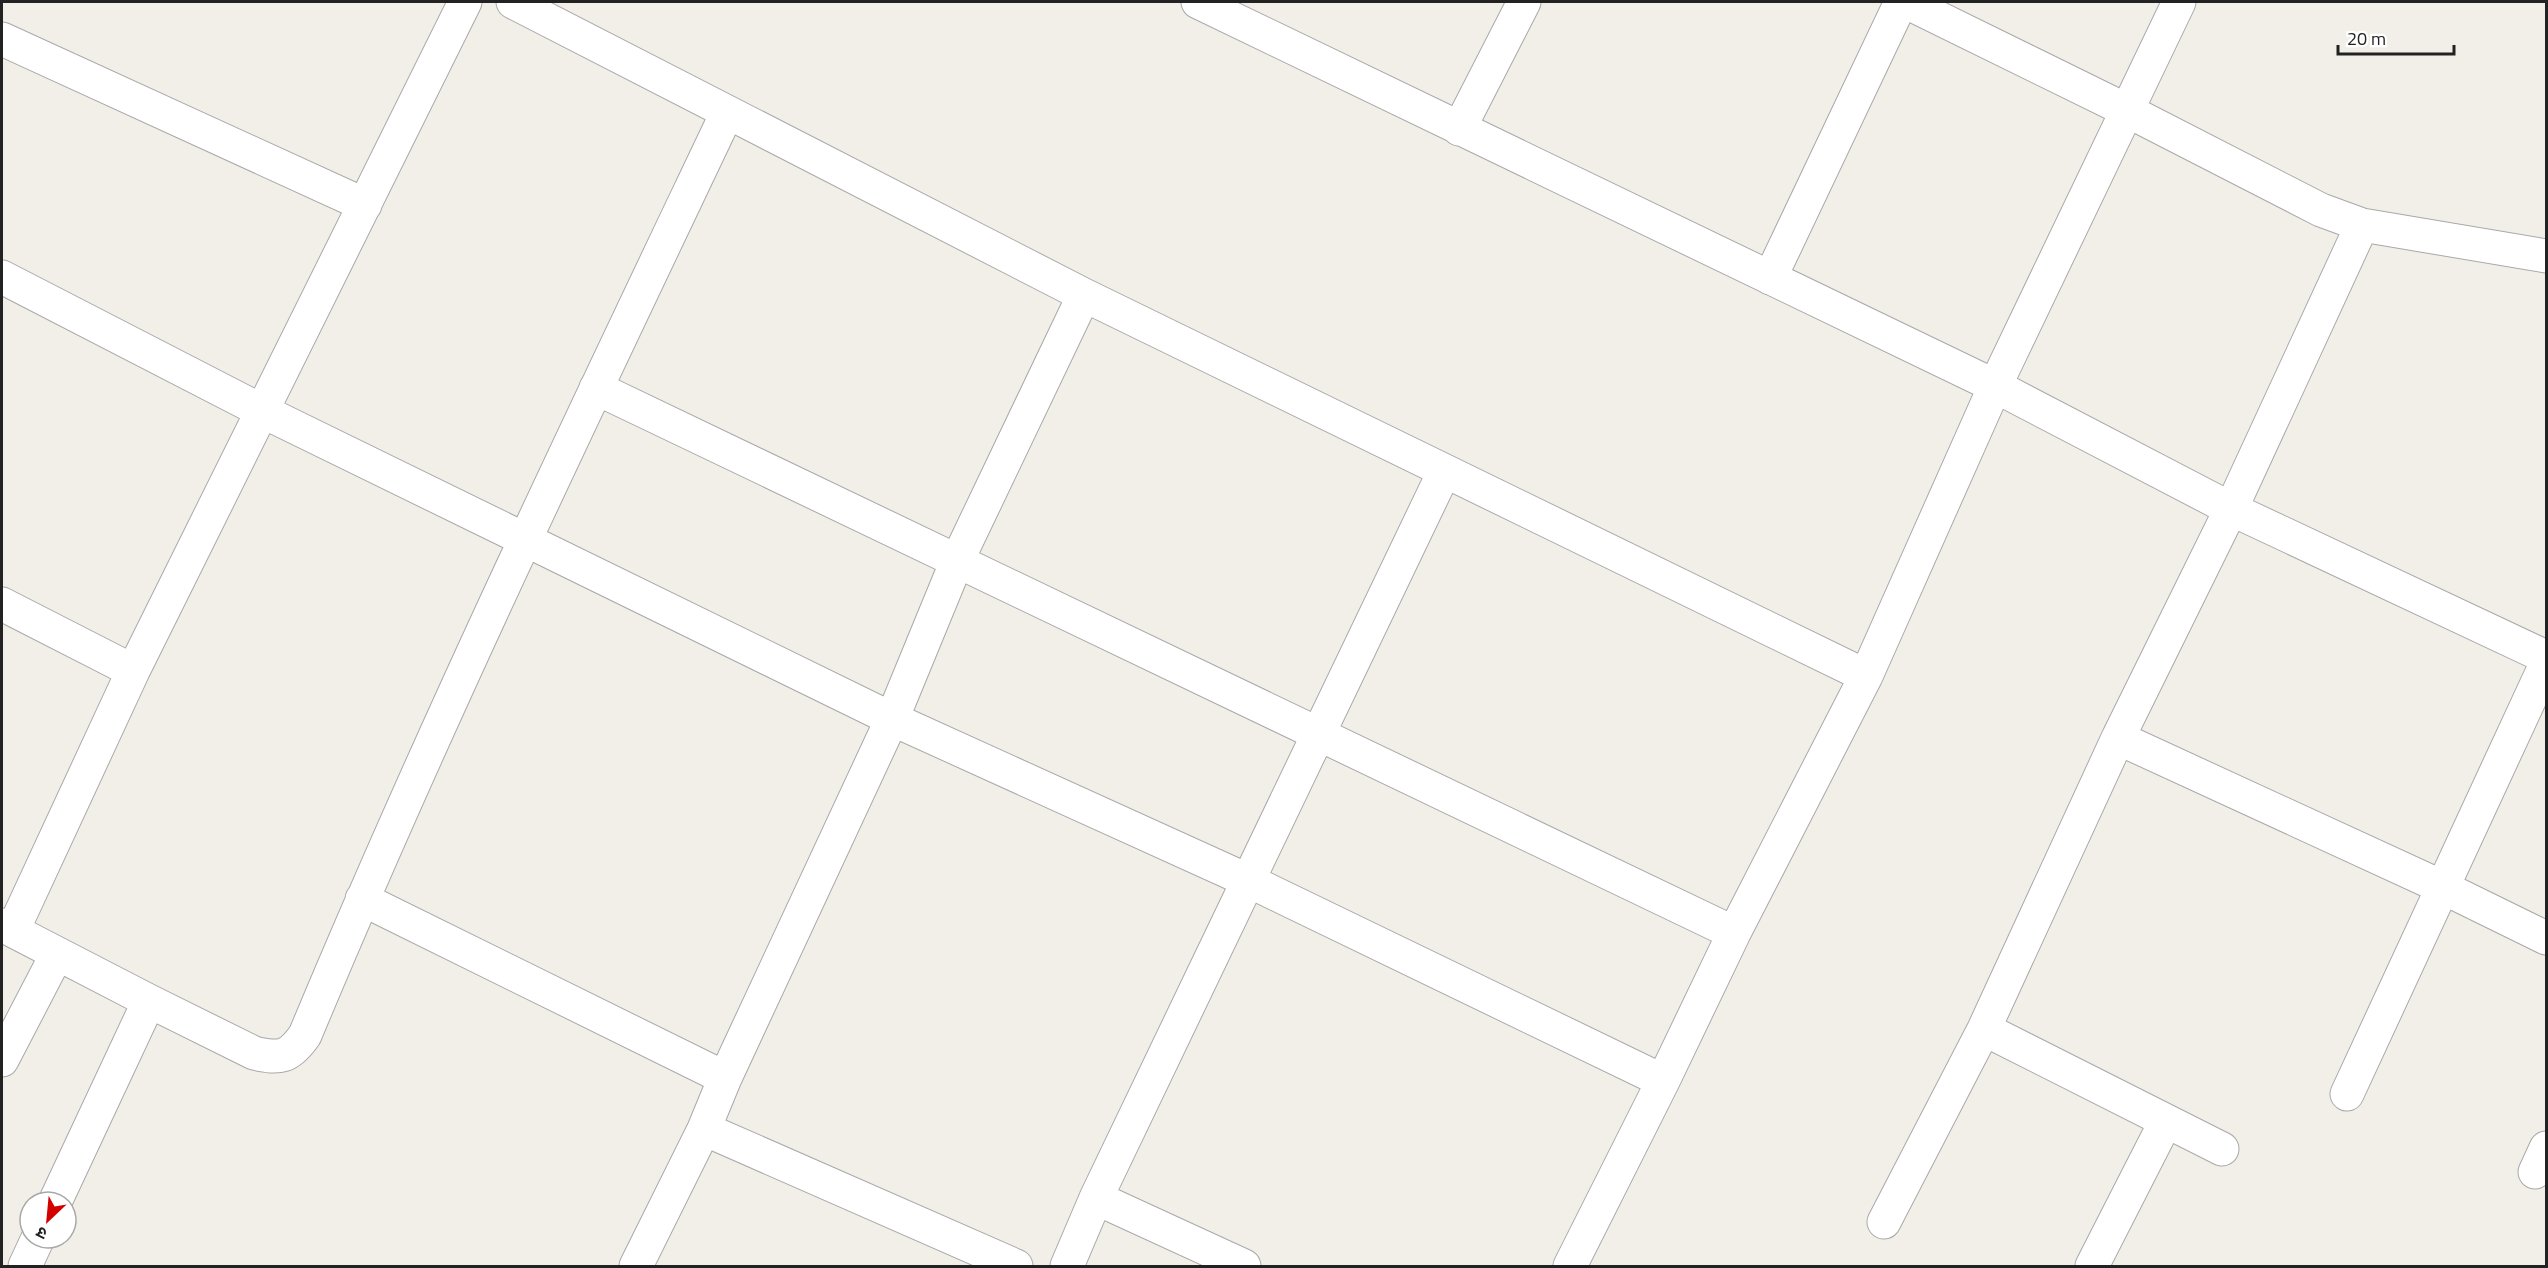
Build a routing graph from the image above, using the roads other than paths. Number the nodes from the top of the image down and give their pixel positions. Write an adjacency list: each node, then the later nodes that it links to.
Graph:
1 (465, 2): 12 (street)
2 (513, 2): 10 (street)
3 (1198, 2): 11 (street)
4 (1524, 2): 11 (street)
5 (1901, 2): 16 (street)
6 (1906, 2): 9 (street)
7 (2179, 2): 9 (street)
8 (2, 39): 12 (street)
9 (2128, 111): 13 (street); 18 (street)
10 (727, 113): 17 (street); 19 (street)
11 (1459, 129): 16 (street)
12 (365, 205): 20 (street)
13 (2362, 225): 14 (street); 22 (street)
14 (2547, 256)
15 (2, 277): 20 (street)
16 (1770, 278): 18 (street)
17 (1084, 295): 21 (street); 24 (street)
18 (1995, 386): 22 (street); 29 (street)
19 (596, 388): 23 (street); 24 (street)
20 (261, 410): 23 (street); 28 (street)
21 (1444, 472): 29 (street); 31 (street)
22 (2231, 509): 26 (street); 32 (street)
23 (526, 541): 30 (street); 35 (street)
24 (957, 561): 30 (street); 31 (street)
25 (2, 604): 28 (street)
26 (2547, 657)
27 (2547, 664): 34 (street)
28 (133, 671): 36 (street)
29 (1866, 676): 37 (street)
30 (892, 718): 33 (street); 43 (street)
31 (1320, 734): 33 (street); 37 (street)
32 (2118, 738): 34 (street); 41 (street)
33 (1249, 881): 44 (street); 50 (street)
34 (2442, 887): 38 (street); 45 (street)
35 (362, 899): 40 (street); 43 (street)
36 (7, 927): 39 (street)
37 (1734, 933): 44 (street)
38 (2547, 938)
39 (57, 954): 40 (street); 42 (street)
40 (149, 1001): 49 (street)
41 (1984, 1029): 46 (street); 51 (street)
42 (2, 1060)
43 (725, 1078): 47 (street)
44 (1663, 1081): 58 (street)
45 (2347, 1094)
46 (2166, 1121): 48 (street); 59 (street)
47 (704, 1130): 54 (street); 55 (street)
48 (2222, 1149)
49 (61, 1190)
50 (1096, 1198): 56 (street); 57 (street)
51 (1884, 1222)
52 (32, 1250): 53 (street)
53 (25, 1266)
54 (636, 1266)
55 (1016, 1266)
56 (1067, 1266)
57 (1244, 1266)
58 (1570, 1266)
59 (2091, 1266)

